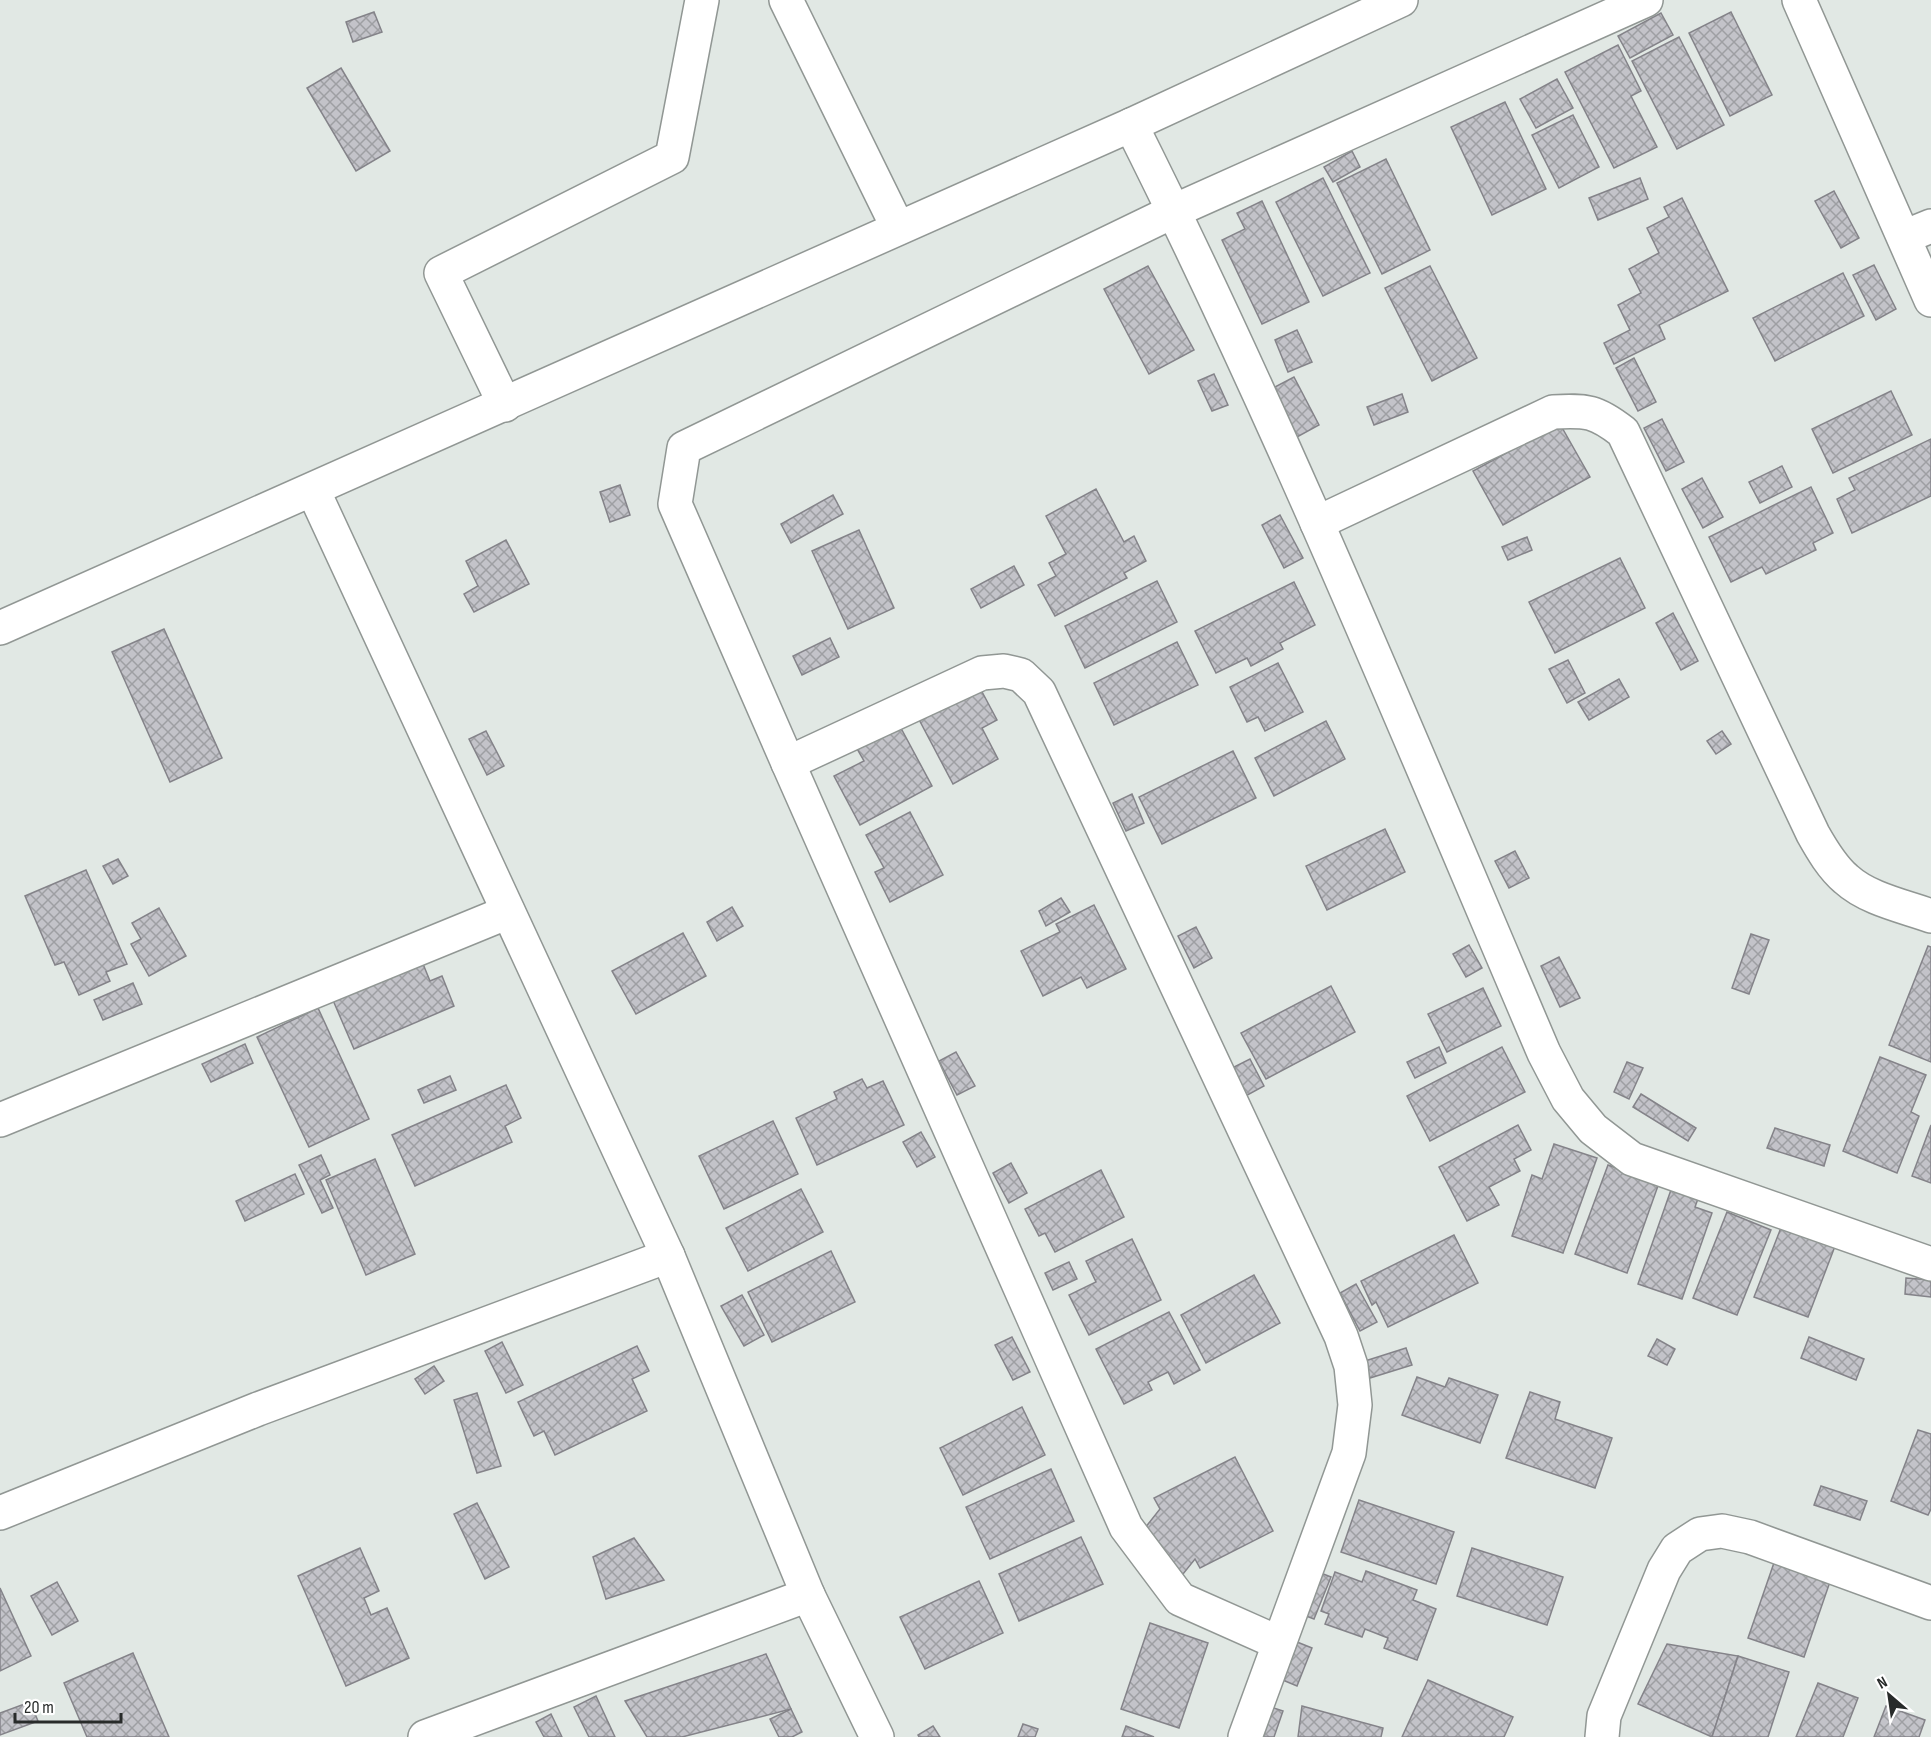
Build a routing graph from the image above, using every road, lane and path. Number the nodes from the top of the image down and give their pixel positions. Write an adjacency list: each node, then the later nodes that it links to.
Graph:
1 (702, 0): 11 (street)
2 (786, 0): 8 (street)
3 (1401, 0): 6 (street)
4 (1646, 0): 7 (street)
5 (1799, 0): 9 (street)
6 (1131, 125): 7 (street); 8 (street)
7 (1174, 211): 13 (street); 15 (street)
8 (898, 228): 11 (street)
9 (1917, 231): 10 (street)
10 (1931, 300)
11 (505, 405): 12 (street)
12 (313, 490): 14 (street); 16 (street)
13 (1317, 523): 17 (street); 20 (street)
14 (0, 628)
15 (788, 763): 24 (street); 24 (street)
16 (508, 912): 18 (street); 19 (street)
17 (1931, 916)
18 (0, 1120)
19 (668, 1256): 21 (street); 22 (street)
20 (1931, 1264)
21 (0, 1513)
22 (808, 1595): 25 (street); 26 (street)
23 (1931, 1603): 28 (street)
24 (1279, 1643): 27 (street)
25 (425, 1737)
26 (877, 1737)
27 (1245, 1737)
28 (1602, 1737)

